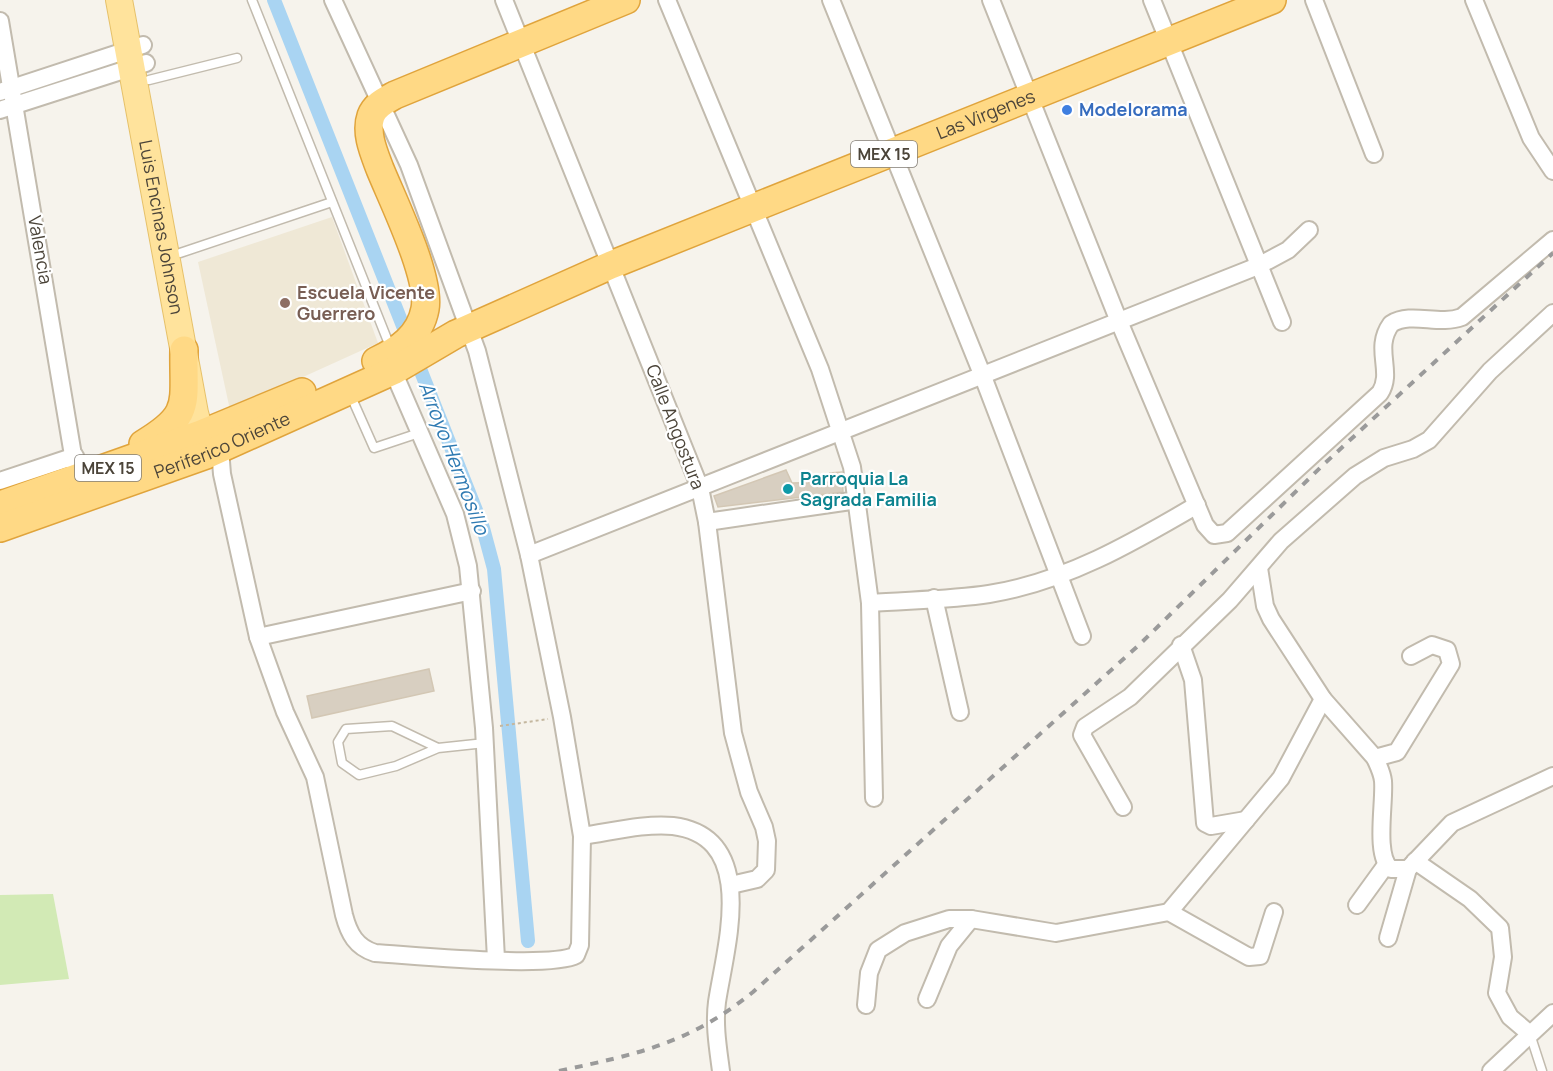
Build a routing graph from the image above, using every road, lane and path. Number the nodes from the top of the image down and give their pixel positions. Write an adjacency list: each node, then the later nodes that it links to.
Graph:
1 (119, 0): 18 (main road, Luis Encinas Johnson)
2 (136, 0): 18 (main road)
3 (252, 0): 25 (lane)
4 (333, 0): 21 (street)
5 (504, 0): 16 (street, Calle Angostura)
6 (627, 0): 16 (highway)
7 (667, 0): 26 (street)
8 (831, 0): 22 (street)
9 (991, 0): 19 (street)
10 (1152, 0): 15 (street)
11 (1272, 0): 15 (highway, Las Virgenes / MEX 15)
12 (1314, 0): 23 (street)
13 (1474, 0): 24 (street)
14 (0, 21): 20 (street, Valencia)
15 (1168, 40): 19 (highway, Las Virgenes / MEX 15); 31 (street)
16 (521, 42): 21 (highway); 30 (street, Calle Angostura)
17 (237, 58): 18 (lane)
18 (139, 61): 20 (street); 29 (main road); 36 (main road, Luis Encinas Johnson)
19 (1030, 96): 22 (highway, Las Virgenes / MEX 15); 33 (street)
20 (7, 99): 43 (street, Valencia)
21 (380, 104): 35 (street); 37 (highway)
22 (891, 151): 26 (highway, Las Virgenes / MEX 15); 38 (street)
23 (1374, 154)
24 (1553, 171)
25 (332, 202): 29 (lane); 37 (lane)
26 (753, 208): 30 (highway, Las Virgenes / MEX 15); 40 (street)
27 (1309, 230): 31 (street)
28 (1553, 240): 48 (street)
29 (180, 253): 42 (main road)
30 (611, 265): 35 (highway, Las Virgenes / MEX 15); 45 (street, Calle Angostura)
31 (1258, 266): 33 (street); 34 (street)
32 (1553, 313): 52 (street)
33 (1118, 319): 38 (street); 48 (street)
34 (1282, 322)
35 (471, 327): 37 (highway, MEX 15); 51 (street)
36 (184, 350): 42 (main road, Luis Encinas Johnson); 43 (highway)
37 (409, 352): 39 (highway, Periferico Oriente / MEX 15); 41 (street); 42 (highway, Periferico Oriente / MEX 15)
38 (982, 375): 40 (street); 53 (street)
39 (349, 391): 41 (lane); 42 (highway, Periferico Oriente / MEX 15)
40 (841, 429): 45 (street); 46 (street)
41 (419, 433): 54 (street)
42 (213, 448): 43 (highway, Periferico Oriente / MEX 15); 50 (highway, Periferico Oriente / MEX 15); 58 (street)
43 (82, 470): 44 (street); 47 (highway, Periferico Oriente / MEX 15)
44 (0, 481)
45 (700, 488): 49 (street, Calle Angostura); 51 (street)
46 (858, 500): 49 (street); 56 (street)
47 (0, 505)
48 (1197, 505): 53 (street)
49 (707, 522): 75 (street, Calle Angostura)
50 (0, 528)
51 (529, 555): 72 (street)
52 (1259, 568): 59 (street); 61 (street)
53 (1059, 575): 55 (street); 57 (street)
54 (472, 591): 58 (street); 65 (street)
55 (934, 598): 56 (street); 62 (street)
56 (870, 603): 69 (street)
57 (1082, 636)
58 (258, 637): 81 (street)
59 (1181, 645): 70 (street); 71 (street)
60 (1411, 656): 67 (street)
61 (1323, 699): 67 (street); 71 (street)
62 (960, 712)
63 (537, 720): 64 (path)
64 (495, 726)
65 (485, 743): 66 (lane); 81 (street)
66 (438, 748): 66 (lane)
67 (1375, 758): 73 (street)
68 (1553, 776): 74 (street)
69 (874, 798)
70 (1123, 807)
71 (1246, 820): 77 (street)
72 (582, 836): 75 (street); 81 (street)
73 (1386, 865): 74 (street); 76 (street)
74 (1411, 865): 80 (street); 85 (street)
75 (731, 885): 86 (street)
76 (1357, 905)
77 (1169, 912): 78 (street); 79 (street)
78 (1274, 912)
79 (971, 919): 82 (street); 83 (street)
80 (1388, 938)
81 (496, 959)
82 (927, 999)
83 (866, 1005)
84 (1553, 1013): 85 (street)
85 (1530, 1034): 87 (street); 88 (lane)
86 (721, 1071)
87 (1491, 1071)
88 (1542, 1071)

